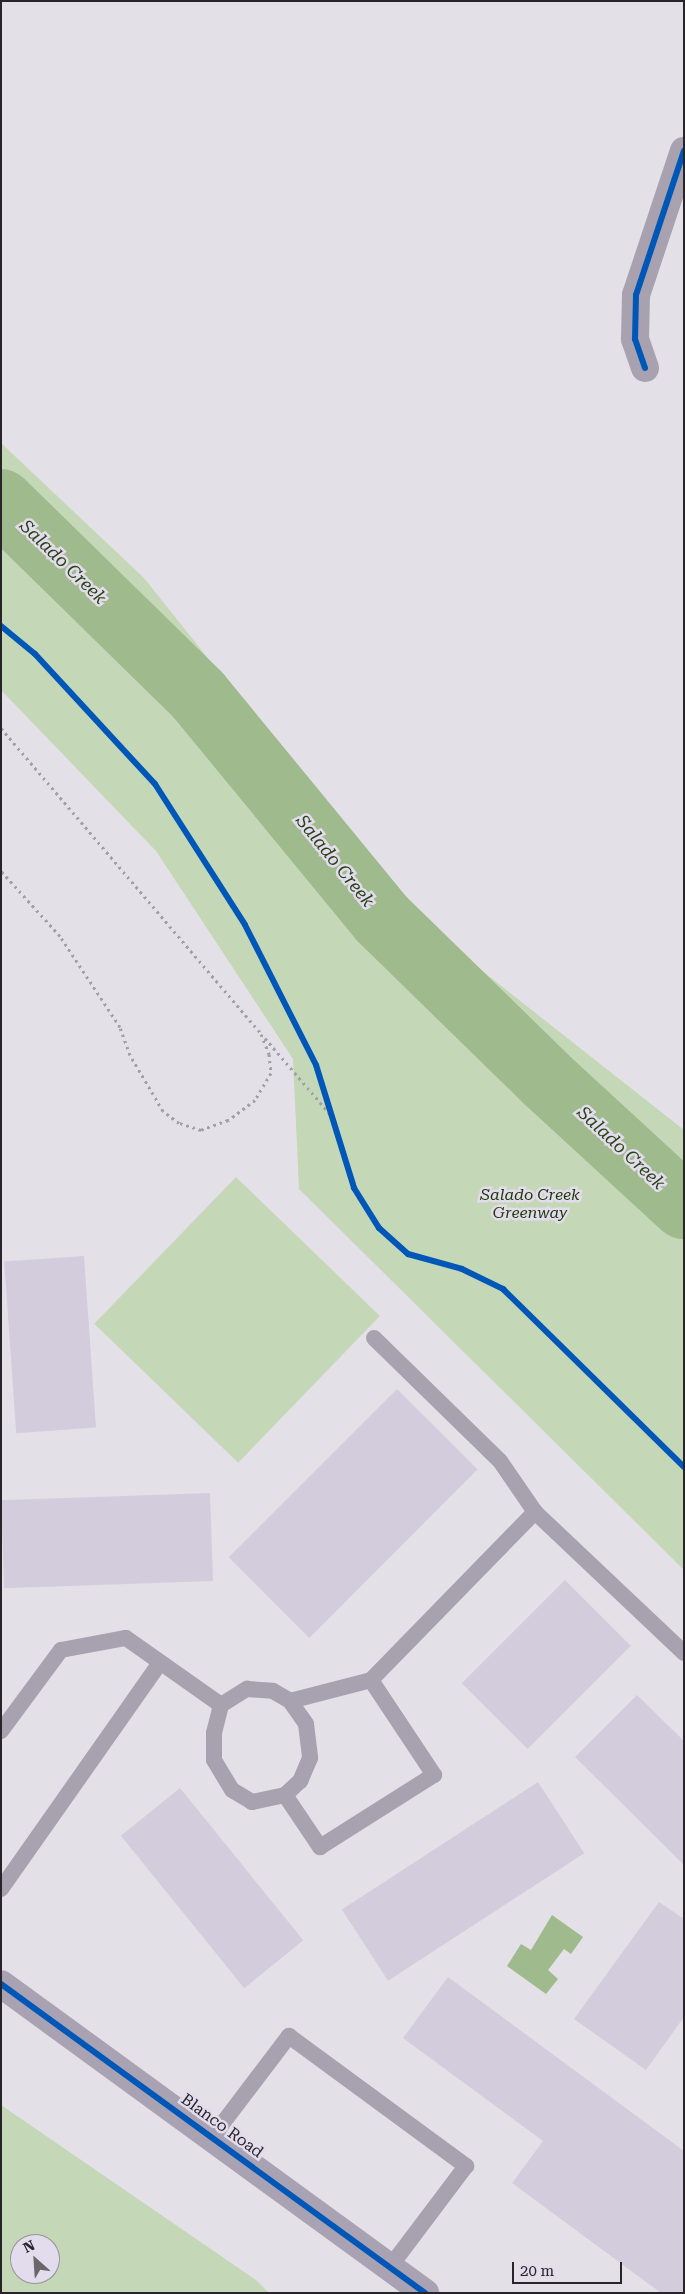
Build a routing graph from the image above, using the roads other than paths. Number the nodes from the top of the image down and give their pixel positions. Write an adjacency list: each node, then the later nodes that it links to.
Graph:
1 (684, 151): 2 (street)
2 (645, 368)
3 (374, 1338): 4 (lane)
4 (535, 1512): 5 (lane); 7 (lane)
5 (684, 1653)
6 (160, 1663): 9 (lane); 10 (lane); 12 (lane)
7 (372, 1680): 8 (lane); 11 (lane)
8 (290, 1701): 9 (lane); 11 (lane)
9 (221, 1705): 11 (lane)
10 (1, 1731)
11 (285, 1795)
12 (1, 1889)
13 (1, 1984): 14 (main road, Blanco Road)
14 (213, 2136): 15 (main road, Blanco Road); 15 (lane)
15 (390, 2267): 16 (main road, Blanco Road)
16 (425, 2293)

